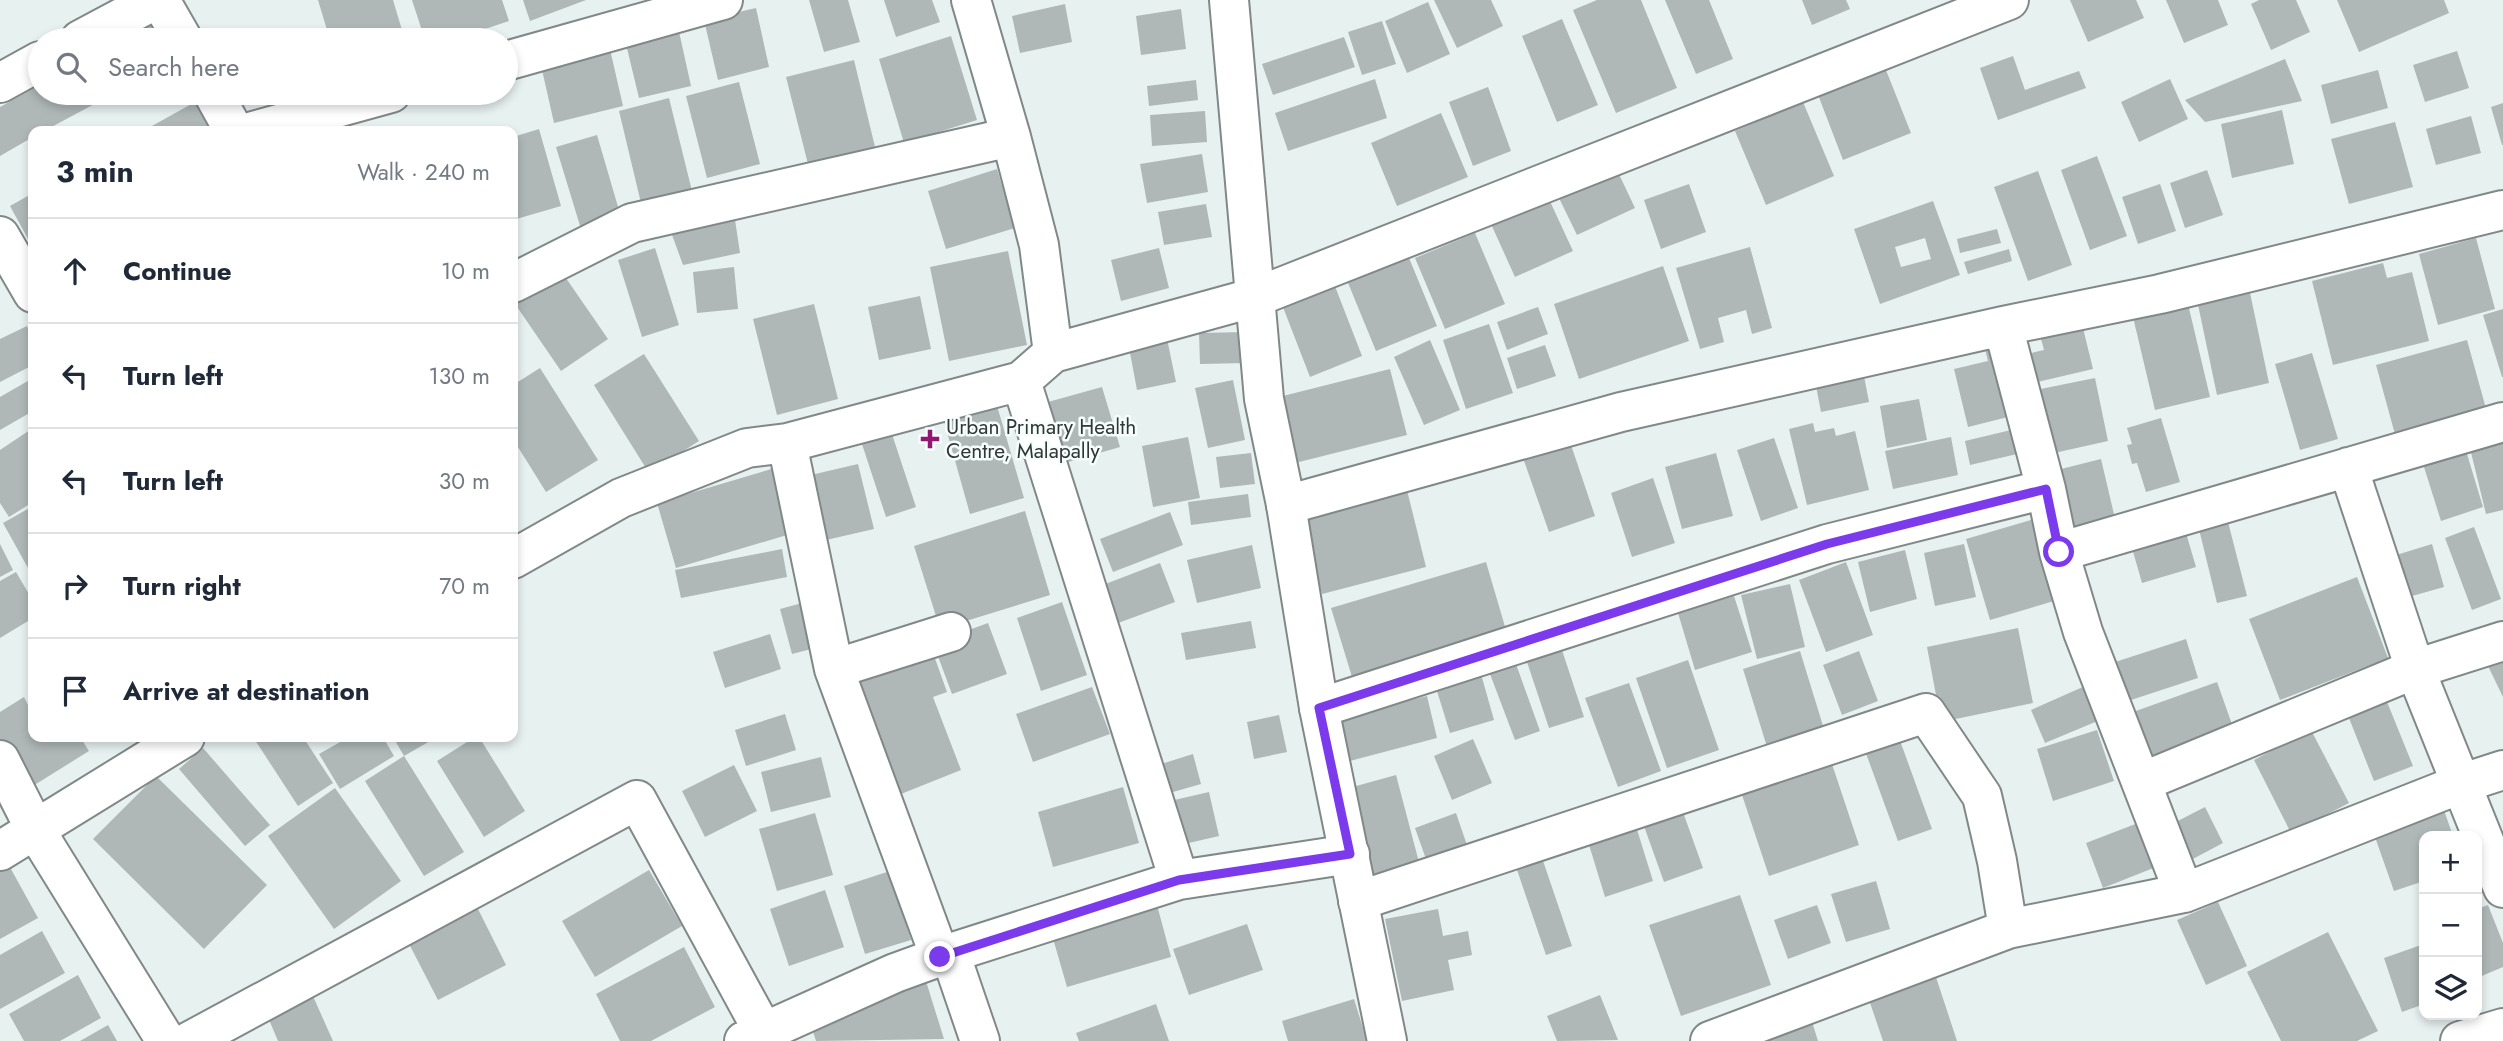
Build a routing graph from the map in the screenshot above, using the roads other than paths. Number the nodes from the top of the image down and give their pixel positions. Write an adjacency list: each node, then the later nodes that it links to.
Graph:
1 (158, 0): 6 (street); 7 (street)
2 (723, 0): 8 (street)
3 (971, 0): 15 (street)
4 (1228, 0): 20 (street)
5 (1999, 2): 20 (street)
6 (103, 28)
7 (176, 28)
8 (518, 58)
9 (28, 68): 10 (street)
10 (0, 83)
11 (220, 105): 13 (street)
12 (347, 105): 14 (street)
13 (231, 126)
14 (271, 126)
15 (1011, 137): 18 (street); 22 (street)
16 (2503, 210): 21 (street)
17 (0, 236): 19 (street)
18 (518, 280)
19 (28, 284)
20 (1256, 297): 22 (street); 28 (street)
21 (2003, 326): 27 (street); 28 (street)
22 (1053, 353): 23 (street)
23 (1021, 381): 25 (street); 44 (street)
24 (2503, 422): 26 (street)
25 (788, 443): 30 (street); 33 (street)
26 (2348, 467): 29 (street); 34 (street)
27 (2046, 489): 29 (street); 35 (street)
28 (1286, 505): 35 (street)
29 (2059, 552): 39 (street)
30 (518, 556)
31 (951, 632): 33 (street)
32 (2503, 641): 34 (street)
33 (834, 669): 49 (street)
34 (2415, 669): 39 (street); 40 (street)
35 (1319, 708): 43 (street)
36 (177, 742): 41 (street)
37 (0, 760): 41 (street)
38 (2503, 770): 40 (street)
39 (2142, 782): 46 (street)
40 (2463, 783): 45 (street); 46 (street)
41 (36, 831): 42 (street); 52 (street)
42 (0, 851)
43 (1350, 854): 44 (street); 47 (street)
44 (1179, 880): 49 (street)
45 (2503, 888)
46 (2184, 892): 48 (street)
47 (1358, 901): 48 (street); 55 (street)
48 (2008, 929): 56 (street)
49 (945, 955): 51 (street); 54 (street)
50 (2503, 1028): 57 (street)
51 (753, 1036): 53 (street)
52 (166, 1041)
53 (190, 1041)
54 (980, 1041)
55 (1387, 1041)
56 (1710, 1041)
57 (2460, 1041)

